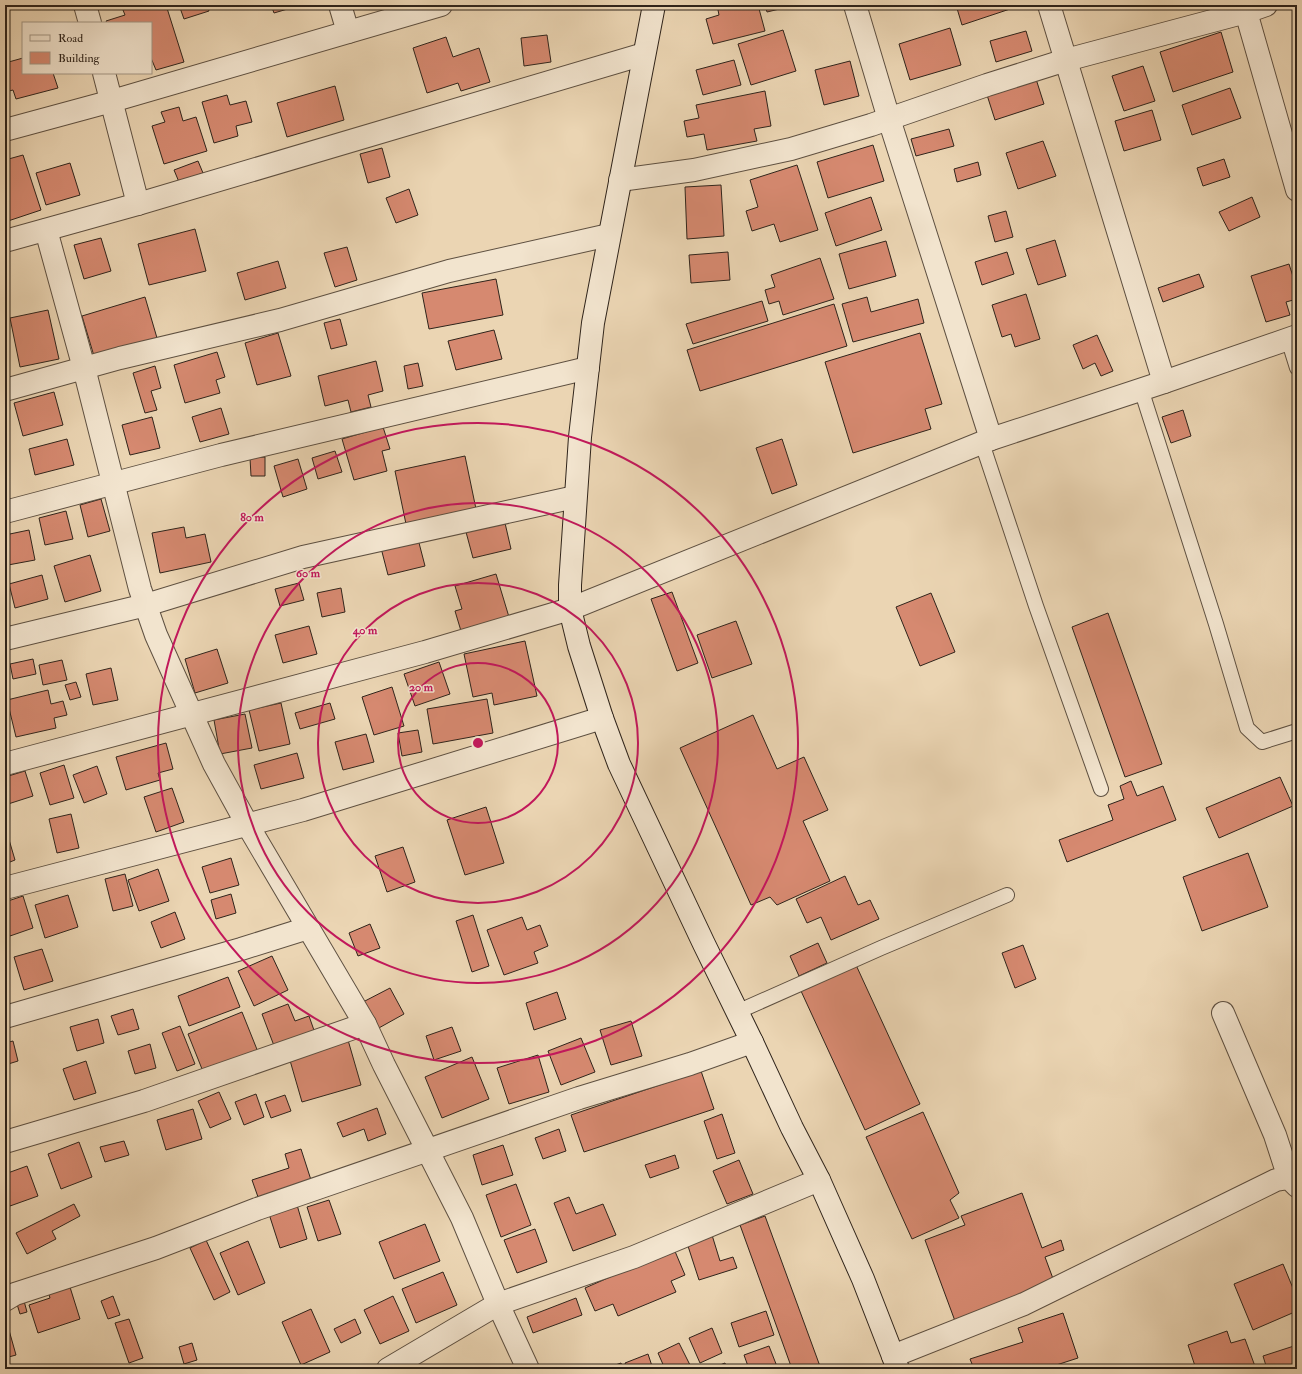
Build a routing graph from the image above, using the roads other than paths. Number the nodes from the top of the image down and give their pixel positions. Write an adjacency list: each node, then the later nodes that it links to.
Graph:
1 (84, 5): 9 (street)
2 (340, 5): 10 (street)
3 (441, 5): 10 (street)
4 (654, 5): 11 (street)
5 (854, 5): 15 (street)
6 (1049, 5): 12 (street)
7 (1266, 5): 8 (street)
8 (1245, 8): 12 (street); 18 (street)
9 (90, 22)
10 (348, 32): 14 (street)
11 (644, 54): 17 (street); 19 (street)
12 (1066, 60): 15 (street); 27 (street)
13 (104, 74): 14 (street)
14 (112, 101): 16 (street); 19 (street)
15 (889, 119): 17 (street); 30 (street)
16 (5, 130)
17 (620, 180): 21 (street)
18 (1297, 190)
19 (138, 204): 20 (street)
20 (46, 230): 22 (street); 24 (street)
21 (609, 235): 24 (street); 25 (street)
22 (5, 241)
23 (1293, 337): 26 (lane); 27 (street)
24 (84, 368): 28 (street); 31 (street)
25 (588, 368): 31 (street); 32 (street)
26 (1297, 368)
27 (1164, 382): 29 (street)
28 (5, 390)
29 (1141, 390): 30 (street); 39 (lane)
30 (987, 441): 35 (street); 41 (lane)
31 (114, 483): 33 (street); 34 (street)
32 (575, 497): 34 (street); 35 (street)
33 (5, 512)
34 (146, 605): 36 (street); 37 (street)
35 (570, 609): 37 (street); 38 (street)
36 (5, 638)
37 (191, 714): 40 (street); 42 (street)
38 (602, 718): 42 (street); 46 (street)
39 (1297, 730)
40 (5, 764)
41 (1102, 789)
42 (247, 824): 43 (street); 45 (street)
43 (5, 888)
44 (1007, 895): 46 (lane)
45 (308, 928): 48 (street); 49 (street)
46 (737, 1012): 50 (street)
47 (1223, 1013): 53 (street)
48 (5, 1017)
49 (365, 1024): 51 (street); 52 (street)
50 (752, 1042): 52 (street); 54 (street)
51 (5, 1142)
52 (427, 1150): 55 (street); 56 (street)
53 (1294, 1179): 57 (street)
54 (819, 1180): 56 (street); 57 (street)
55 (5, 1300)
56 (498, 1304): 58 (street); 59 (street)
57 (896, 1362)
58 (388, 1369)
59 (528, 1369)

